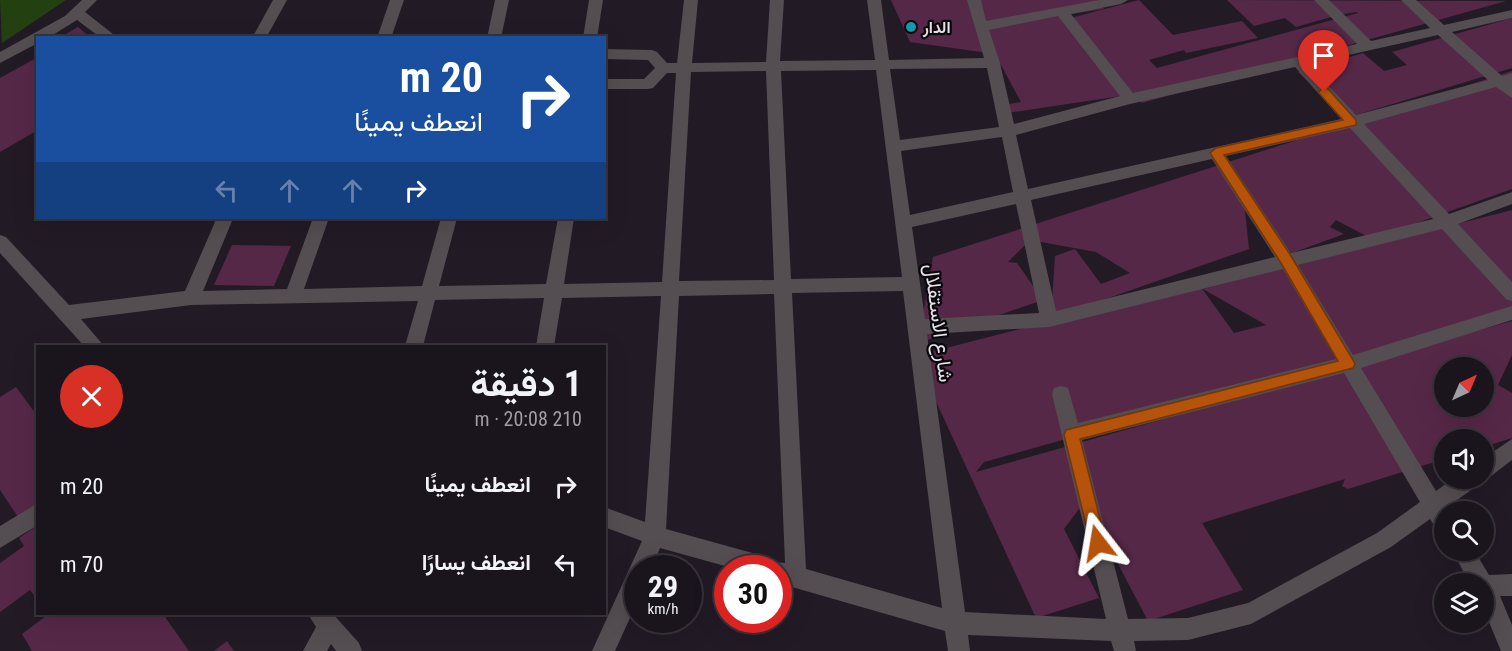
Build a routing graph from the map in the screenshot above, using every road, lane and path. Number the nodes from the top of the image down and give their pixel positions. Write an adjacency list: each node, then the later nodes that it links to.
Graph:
1 (90, 0): 16 (street)
2 (279, 0): 22 (street)
3 (397, 0): 23 (street)
4 (502, 0): 24 (street)
5 (596, 0): 25 (street)
6 (691, 0): 34 (street)
7 (777, 0): 33 (street)
8 (874, 0): 31 (street, شارع الاستقلال)
9 (974, 0): 18 (street)
10 (1121, 0): 14 (street)
11 (1321, 0): 27 (street)
12 (1408, 0): 19 (street)
13 (1498, 0): 17 (street)
14 (1101, 2): 15 (street)
15 (1061, 11): 18 (street); 39 (street)
16 (77, 13): 20 (street); 21 (street)
17 (1512, 13): 19 (street)
18 (981, 27): 32 (street)
19 (1441, 30): 27 (street); 36 (street)
20 (38, 36)
21 (108, 36)
22 (260, 36)
23 (385, 36)
24 (494, 36)
25 (590, 36)
26 (36, 37): 29 (street)
27 (1368, 46): 30 (street)
28 (606, 54): 35 (street)
29 (0, 58)
30 (1297, 61): 39 (street); 40 (street)
31 (882, 63): 32 (street); 33 (street); 42 (street, شارع الاستقلال)
32 (993, 63): 41 (street)
33 (773, 65): 34 (street); 56 (street)
34 (684, 67): 35 (street); 57 (street)
35 (663, 68): 37 (street)
36 (1505, 80): 38 (street); 40 (street)
37 (606, 84)
38 (1512, 93)
39 (1130, 99): 41 (street)
40 (1352, 122): 43 (street); 50 (street)
41 (1009, 131): 42 (street); 44 (street)
42 (892, 147): 51 (street, شارع الاستقلال)
43 (1216, 153): 44 (street); 53 (street)
44 (1022, 196): 51 (street); 64 (street)
45 (1512, 198): 50 (street)
46 (222, 219): 61 (street)
47 (321, 219): 60 (street)
48 (449, 219): 59 (street)
49 (566, 219): 58 (street)
50 (1446, 222): 53 (street); 55 (street)
51 (903, 223): 54 (street, شارع الاستقلال)
52 (0, 242): 62 (street)
53 (1286, 260): 64 (street); 69 (street)
54 (911, 284): 56 (street); 65 (street, شارع الاستقلال)
55 (1508, 285)
56 (784, 287): 57 (street); 82 (street)
57 (671, 289): 58 (street); 78 (street)
58 (556, 291): 59 (street); 68 (street)
59 (429, 293): 60 (street); 67 (street)
60 (293, 296): 61 (street)
61 (191, 298): 62 (street)
62 (67, 313): 66 (street)
63 (1512, 313): 69 (street)
64 (1049, 320): 65 (street)
65 (916, 327): 89 (street, شارع الاستقلال)
66 (94, 345)
67 (414, 345)
68 (545, 345)
69 (1348, 364): 71 (street); 75 (street)
70 (1061, 394): 71 (street)
71 (1071, 435): 90 (street)
72 (1512, 448): 73 (street)
73 (1494, 462)
74 (1455, 489): 75 (street)
75 (1433, 505): 90 (street)
76 (36, 514): 79 (street)
77 (606, 518): 78 (street)
78 (656, 536): 80 (street); 81 (street)
79 (0, 538)
80 (647, 555)
81 (722, 555)
82 (788, 555)
83 (792, 576): 89 (street)
84 (1494, 585): 85 (street)
85 (1512, 585)
86 (624, 605): 93 (street)
87 (1494, 610): 96 (street)
88 (324, 620): 91 (street); 92 (street)
89 (956, 623): 90 (street); 94 (street, شارع الاستقلال)
90 (1119, 630): 95 (street)
91 (314, 651)
92 (351, 651)
93 (603, 651)
94 (959, 651)
95 (1125, 651)
96 (1512, 651)

